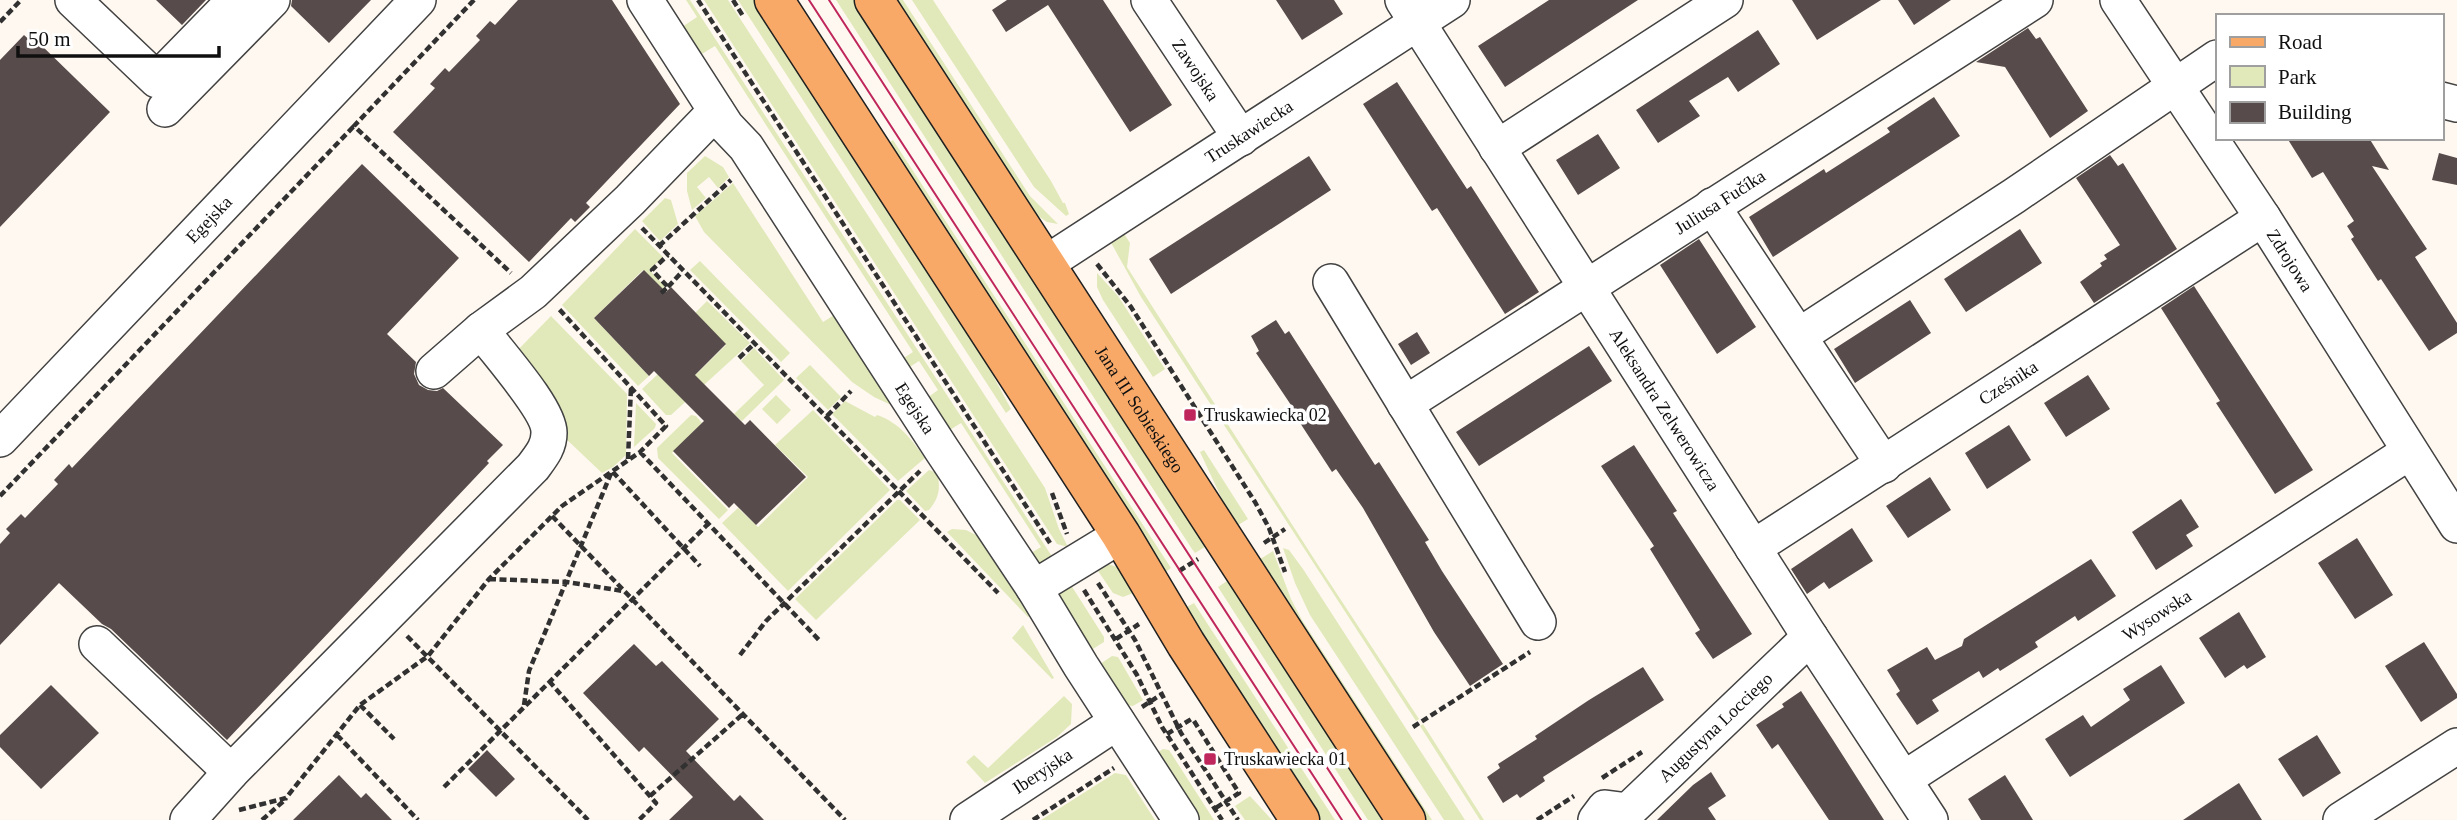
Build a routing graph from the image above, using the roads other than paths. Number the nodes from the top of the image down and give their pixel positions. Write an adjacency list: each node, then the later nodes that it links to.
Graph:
1 (73, 0): 2 (street)
2 (235, 0)
3 (272, 0): 16 (street)
4 (418, 0): 29 (street, Egejska)
5 (645, 0): 17 (street, Egejska)
6 (775, 0): 33 (main road)
7 (874, 0): 22 (main road, Jana III Sobieskiego)
8 (1149, 0): 18 (street, Zawojska)
9 (1452, 0): 13 (street, Truskawiecka)
10 (1725, 0): 19 (street)
11 (2035, 0): 20 (street, Juliusa Fučíka)
12 (2118, 0): 15 (street, Zdrojowa)
13 (1410, 11): 18 (street, Truskawiecka); 19 (street, Aleksandra Zelwerowicza)
14 (2216, 59): 15 (street)
15 (2175, 88): 21 (street, Zdrojowa); 26 (street)
16 (165, 109)
17 (716, 111): 25 (street); 35 (street, Egejska)
18 (1241, 138): 22 (street, Truskawiecka)
19 (1497, 148): 24 (street, Aleksandra Zelwerowicza)
20 (1712, 206): 24 (street, Juliusa Fučíka); 26 (street)
21 (2263, 218): 30 (street, Zdrojowa); 31 (street, Cześnika)
22 (1045, 264): 48 (main road, Jana III Sobieskiego)
23 (1331, 282): 28 (street)
24 (1588, 288): 28 (street, Juliusa Fučíka); 34 (street, Aleksandra Zelwerowicza)
25 (481, 330): 27 (street); 41 (street)
26 (1799, 336): 31 (street)
27 (434, 371)
28 (1405, 404): 36 (street)
29 (0, 439)
30 (2409, 452): 32 (street, Zdrojowa); 42 (street, Wysowska)
31 (1884, 465): 34 (street, Cześnika)
32 (2457, 525)
33 (1121, 535): 35 (street); 47 (main road)
34 (1753, 548): 37 (street, Aleksandra Zelwerowicza)
35 (1020, 595): 39 (street, Egejska)
36 (1538, 622)
37 (1810, 637): 42 (street, Aleksandra Zelwerowicza); 43 (street, Augustyna Locciego)
38 (97, 644): 41 (street)
39 (1117, 722): 45 (street, Iberyjska); 46 (street, Egejska)
40 (2457, 746): 50 (street)
41 (230, 772): 44 (street)
42 (1904, 779): 49 (street, Aleksandra Zelwerowicza)
43 (1608, 810)
44 (188, 820)
45 (968, 820)
46 (1181, 820)
47 (1300, 820)
48 (1406, 820)
49 (1930, 820)
50 (2342, 820)

